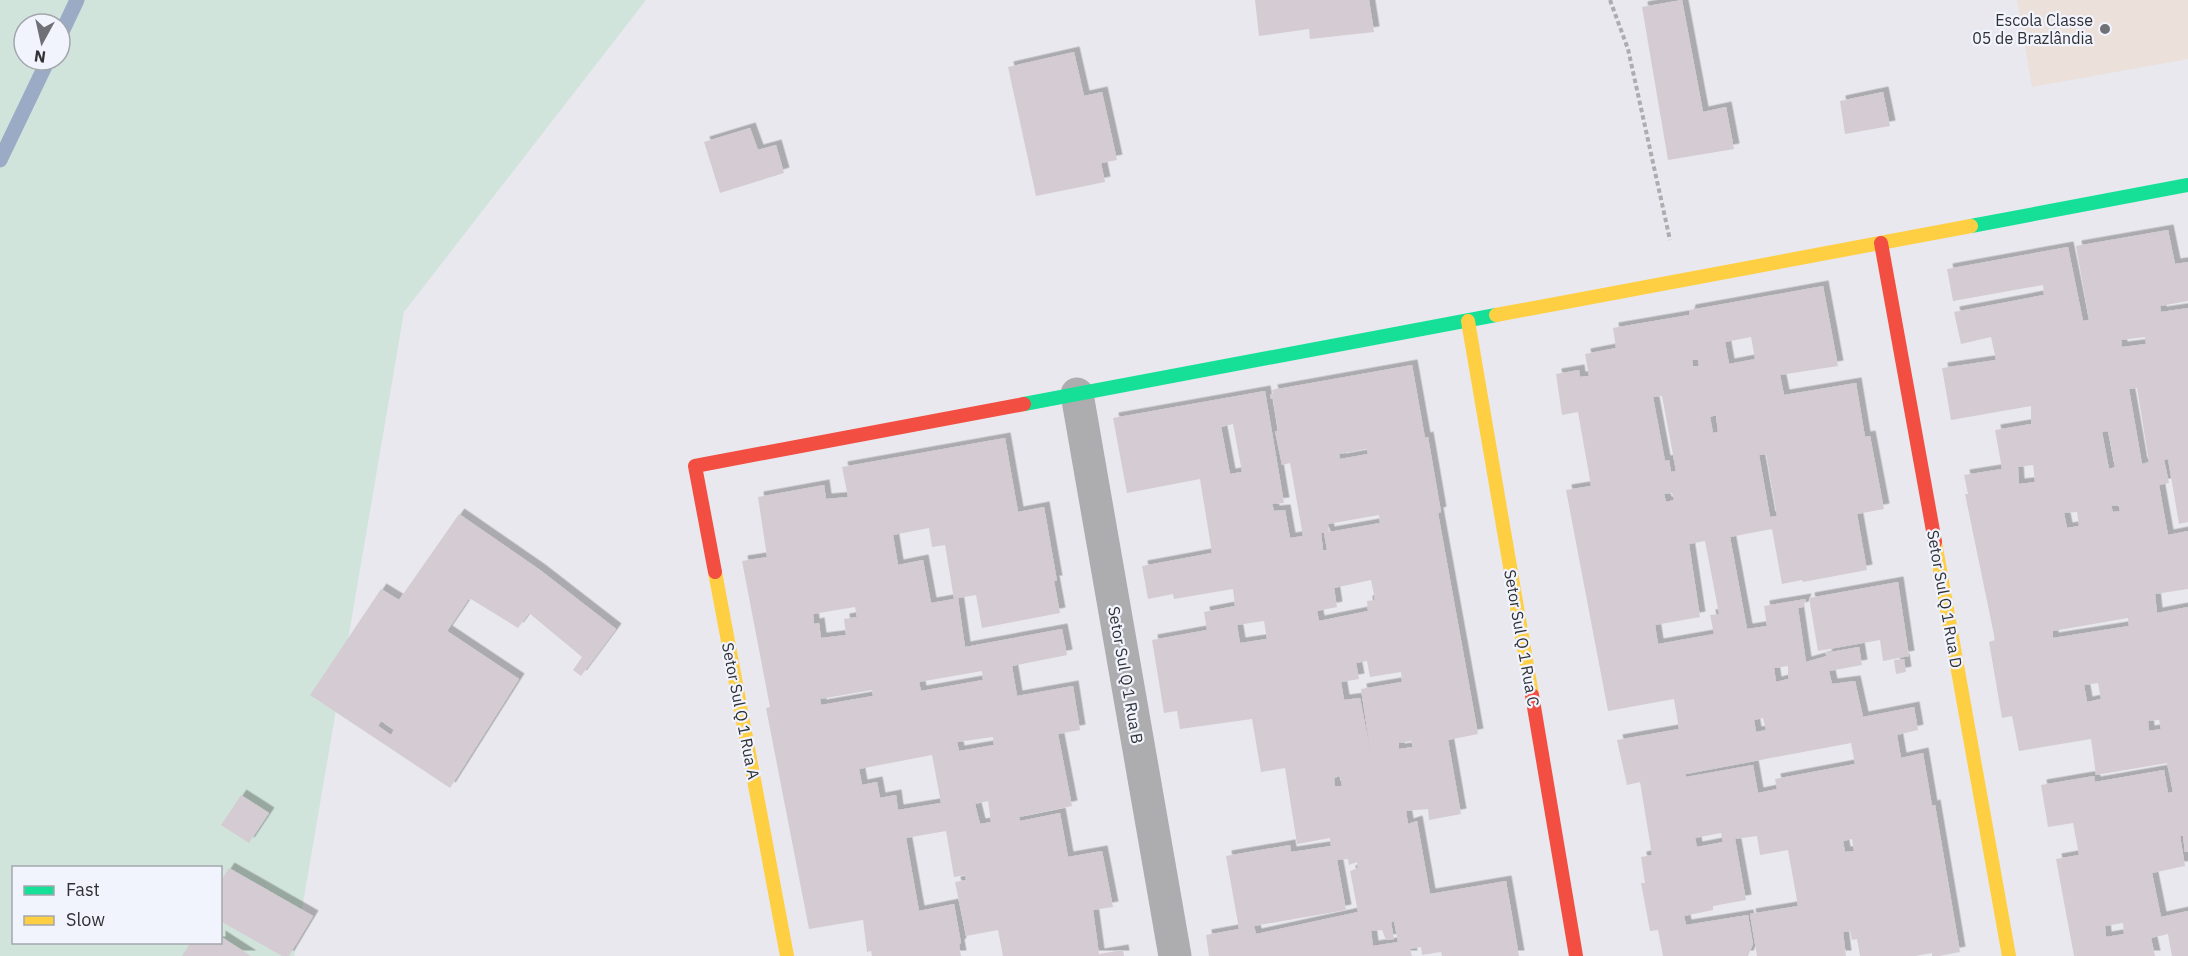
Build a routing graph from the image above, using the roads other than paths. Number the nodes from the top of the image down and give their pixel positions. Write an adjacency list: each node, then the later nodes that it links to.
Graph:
1 (2188, 185): 2 (street)
2 (1881, 243): 3 (street); 8 (street, Setor Sul Q 1 Rua D)
3 (1468, 321): 4 (street); 7 (street, Setor Sul Q 1 Rua C)
4 (1077, 394): 5 (street, Setor Sul Q 1 Rua A); 6 (street, Setor Sul Q 1 Rua B)
5 (787, 956)
6 (1175, 956)
7 (1576, 956)
8 (2009, 956)

